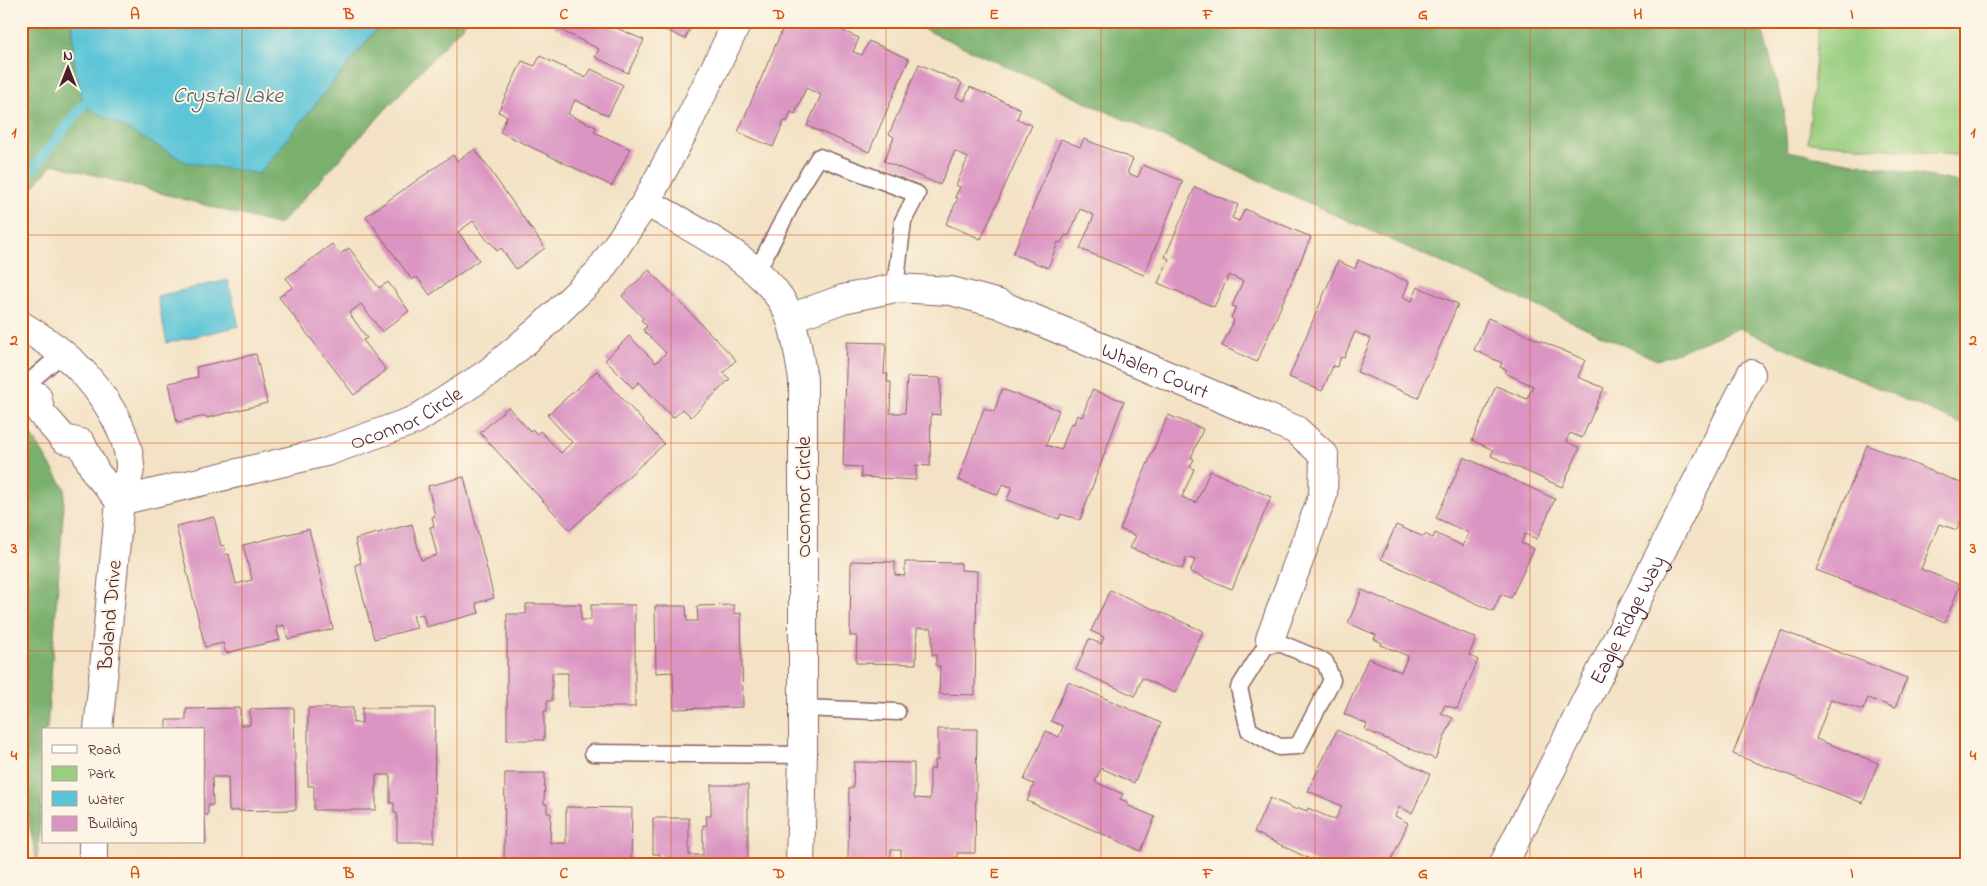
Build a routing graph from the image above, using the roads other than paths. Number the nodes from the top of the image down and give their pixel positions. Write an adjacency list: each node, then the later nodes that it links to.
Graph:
1 (738, 21): 2 (street, Oconnor Circle)
2 (646, 202): 3 (street, Oconnor Circle); 10 (street, Oconnor Circle)
3 (757, 271): 4 (lane); 5 (street, Oconnor Circle)
4 (895, 288): 5 (street, Whalen Court); 11 (street, Whalen Court)
5 (790, 318): 12 (street, Oconnor Circle)
6 (21, 325): 7 (street, Boland Drive)
7 (63, 353): 9 (lane); 10 (street, Boland Drive)
8 (1752, 374): 20 (street, Eagle Ridge Way)
9 (28, 386): 10 (street)
10 (120, 501): 14 (street, Boland Drive)
11 (1270, 639): 11 (lane)
12 (803, 708): 13 (lane); 16 (street, Oconnor Circle)
13 (897, 712)
14 (98, 728)
15 (593, 754): 16 (lane)
16 (803, 755): 19 (street, Oconnor Circle)
17 (93, 844): 18 (street)
18 (93, 865)
19 (800, 865)
20 (1503, 865)

